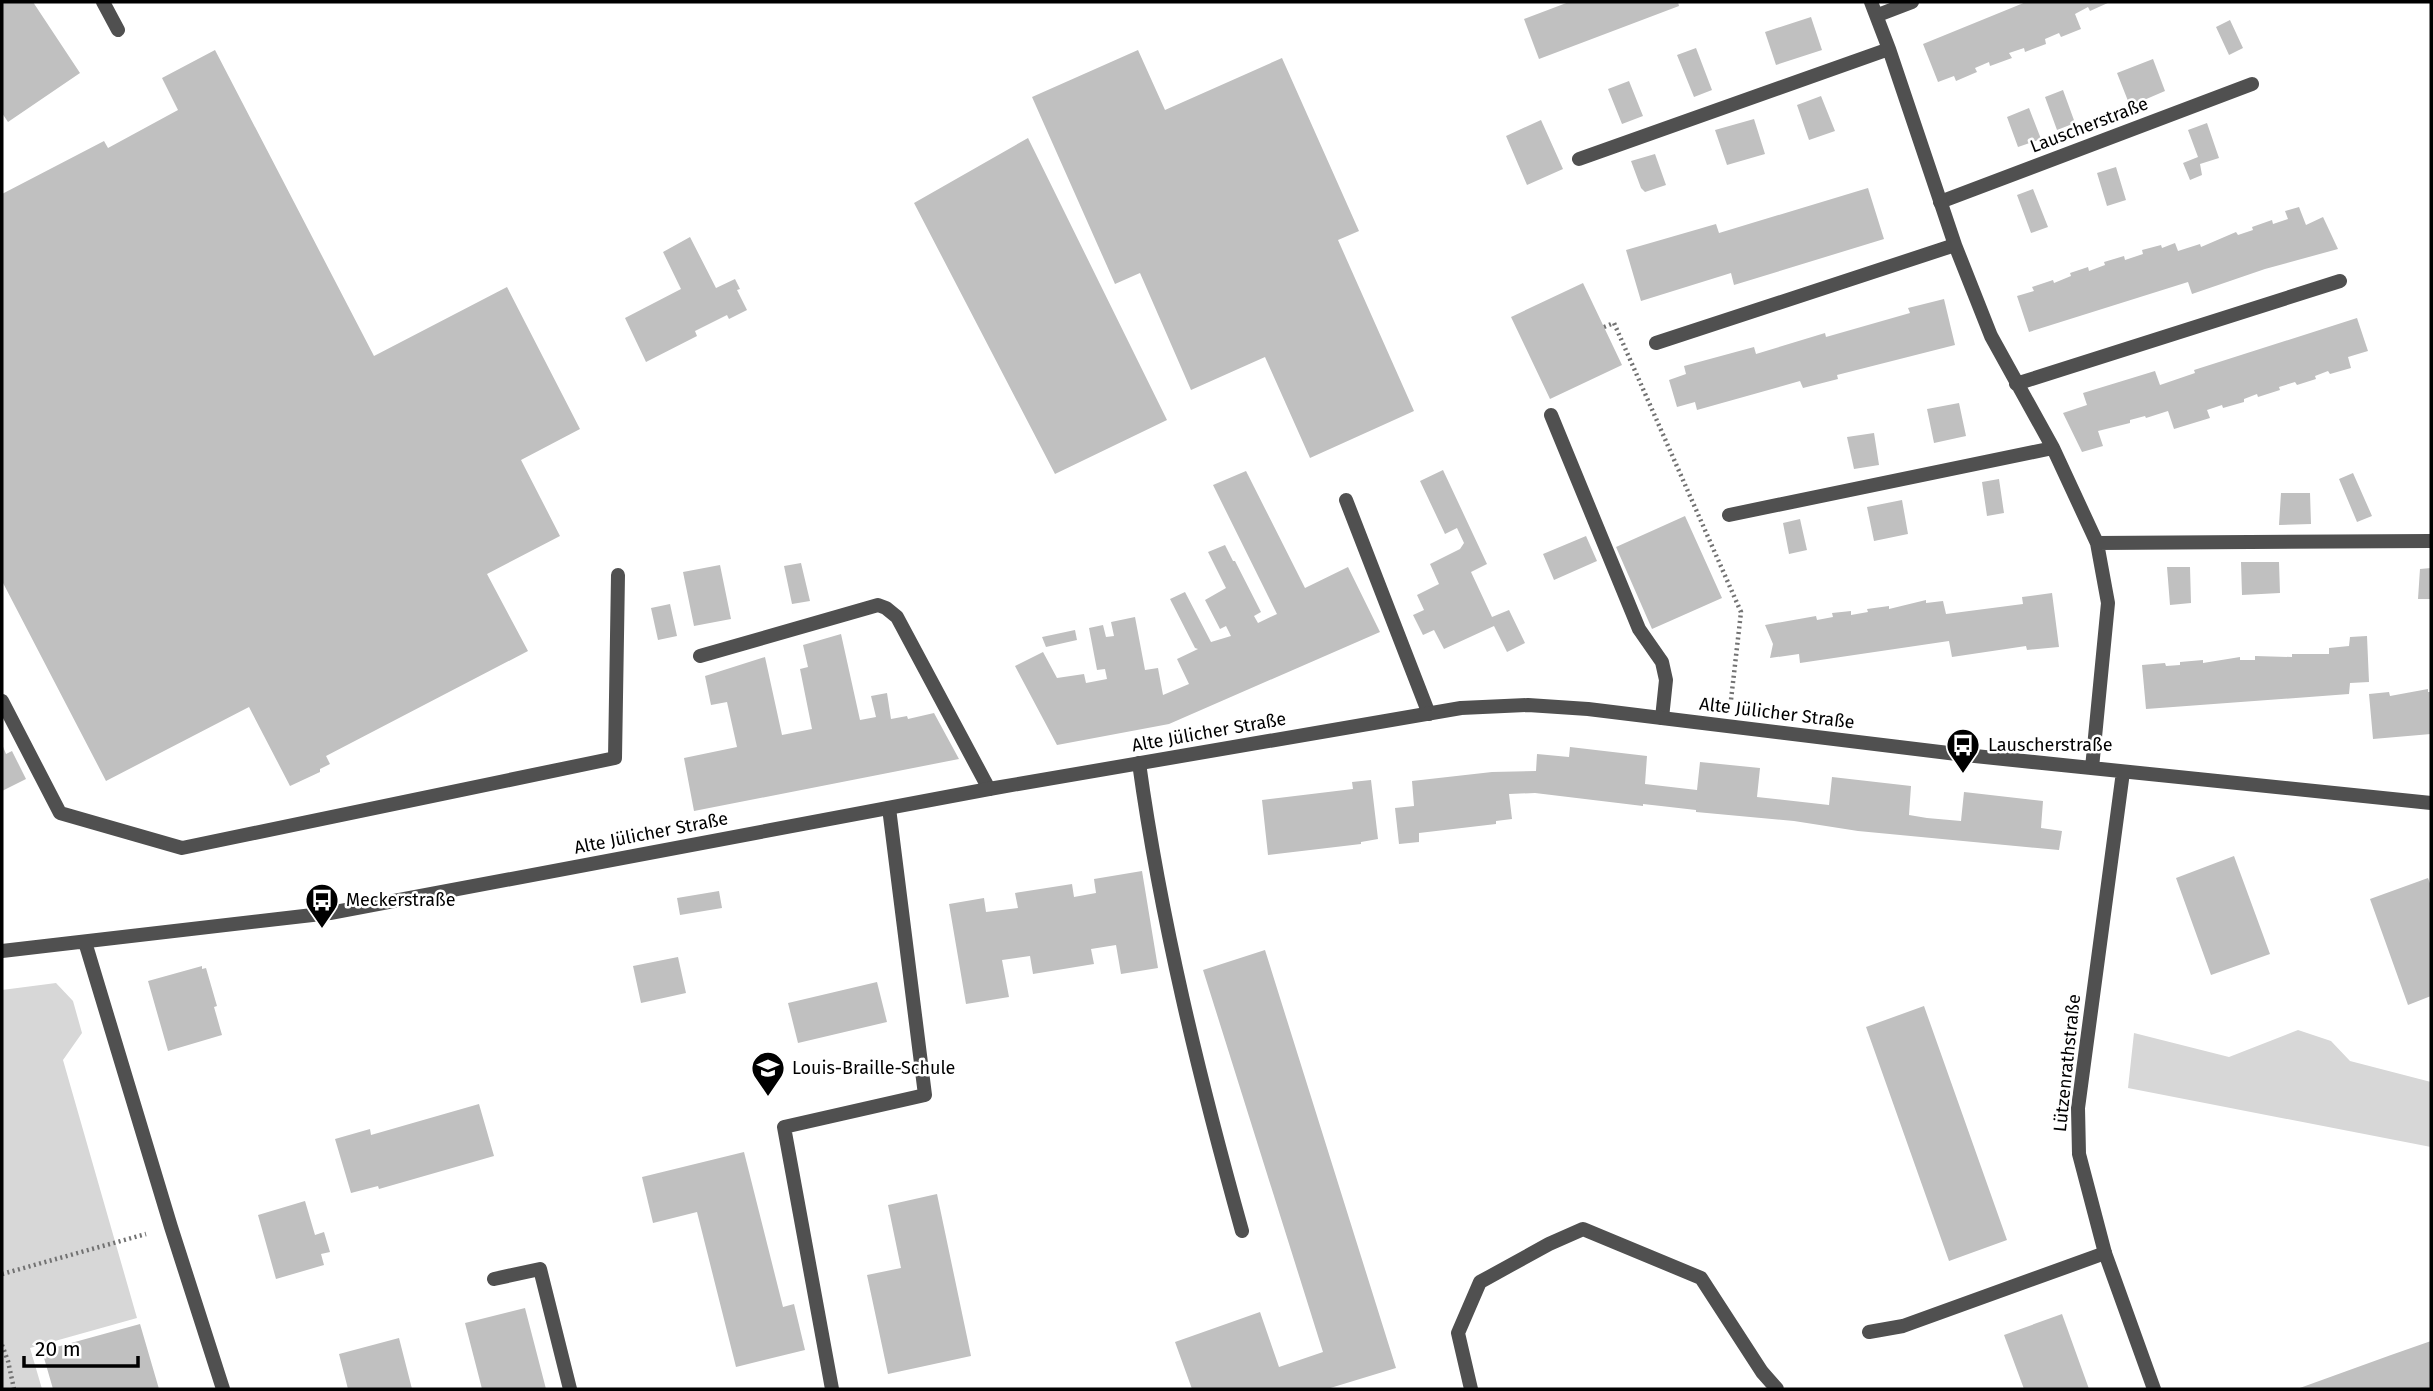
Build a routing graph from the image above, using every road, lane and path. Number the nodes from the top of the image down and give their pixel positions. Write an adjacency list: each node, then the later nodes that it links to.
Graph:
1 (103, 2): 4 (street)
2 (1912, 2): 3 (street)
3 (1874, 9): 5 (street)
4 (118, 30)
5 (1889, 49): 7 (street); 8 (street)
6 (2252, 84): 8 (street, Lauscherstraße)
7 (1579, 159)
8 (1940, 202): 9 (street)
9 (1955, 246): 12 (street); 13 (street)
10 (2340, 281): 13 (street)
11 (1604, 327): 25 (path)
12 (1657, 343)
13 (2016, 384): 15 (street)
14 (1551, 415): 24 (street)
15 (2053, 448): 17 (street); 19 (street)
16 (1346, 500): 23 (street)
17 (1729, 515)
18 (2431, 541): 19 (street)
19 (2097, 543): 27 (street)
20 (618, 575): 22 (street)
21 (700, 656): 29 (street)
22 (2, 701)
23 (1429, 714): 24 (street, Alte Jülicher Straße); 26 (street, Alte Jülicher Straße)
24 (1662, 718): 25 (street, Alte Jülicher Straße)
25 (1728, 726): 27 (street, Alte Jülicher Straße)
26 (1139, 763): 29 (street, Alte Jülicher Straße); 35 (street)
27 (2092, 768): 28 (street, Alte Jülicher Straße)
28 (2123, 772): 30 (street, Alte Jülicher Straße); 36 (street, Lützenrathstraße)
29 (989, 789): 31 (street, Alte Jülicher Straße)
30 (2431, 803)
31 (889, 808): 32 (street, Alte Jülicher Straße); 44 (street)
32 (85, 942): 33 (street, Alte Jülicher Straße); 34 (street)
33 (2, 951)
34 (171, 1227): 37 (path); 42 (street)
35 (1242, 1231)
36 (2105, 1253): 39 (street); 47 (street, Lützenrathstraße)
37 (2, 1274)
38 (494, 1279): 43 (street)
39 (1869, 1332)
40 (2, 1345): 41 (path)
41 (14, 1389)
42 (222, 1389)
43 (570, 1389)
44 (832, 1389)
45 (1471, 1389): 46 (street)
46 (1777, 1389)
47 (2154, 1389)

